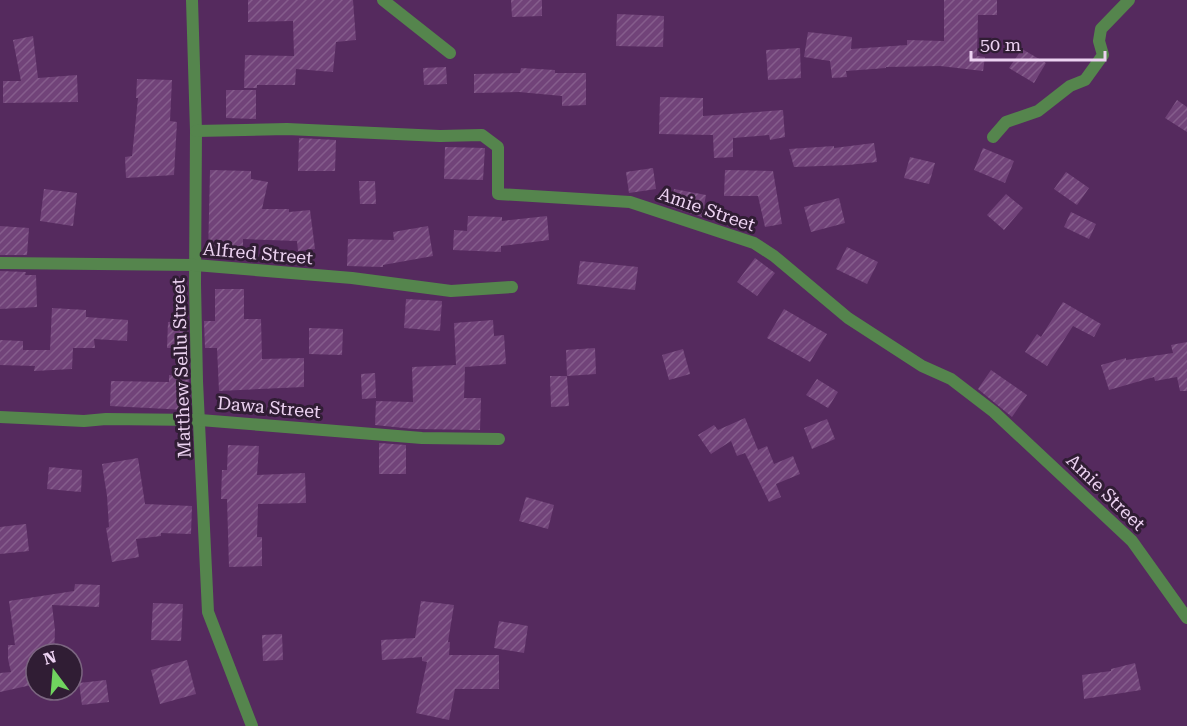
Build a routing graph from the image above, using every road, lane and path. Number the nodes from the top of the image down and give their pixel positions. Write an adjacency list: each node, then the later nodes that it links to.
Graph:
1 (192, 0): 5 (street, Matthew Sellu Street)
2 (383, 0): 4 (street)
3 (1129, 0): 6 (street)
4 (450, 53)
5 (196, 131): 8 (street, Matthew Sellu Street); 13 (street, Amie Street)
6 (993, 137)
7 (0, 263): 8 (street, Alfred Street)
8 (195, 266): 9 (street, Alfred Street); 11 (street, Matthew Sellu Street)
9 (512, 287)
10 (0, 417): 11 (street, Dawa Street)
11 (200, 420): 12 (street, Dawa Street); 14 (street, Matthew Sellu Street)
12 (499, 439)
13 (1187, 618)
14 (252, 726)

